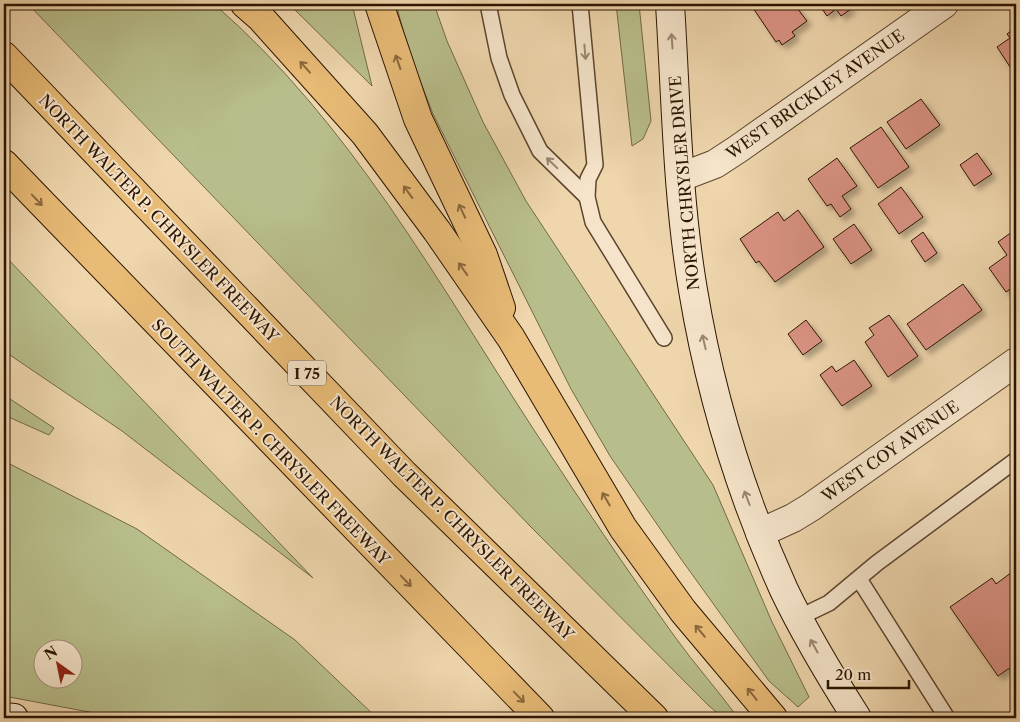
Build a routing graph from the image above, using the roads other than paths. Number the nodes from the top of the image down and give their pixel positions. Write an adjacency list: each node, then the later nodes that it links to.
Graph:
1 (245, 4): 11 (highway, one-way to 1)
2 (378, 4): 11 (highway, one-way to 2)
3 (488, 4): 10 (lane, one-way to 3)
4 (580, 4): 10 (lane, one-way to 10)
5 (670, 4): 9 (main road, NORTH CHRYSLER DRIVE, one-way to 5)
6 (944, 4): 9 (main road, WEST BRICKLEY AVENUE)
7 (4, 56): 21 (highway, NORTH WALTER P. CHRYSLER FREEWAY / I 75)
8 (4, 164): 20 (highway, SOUTH WALTER P. CHRYSLER FREEWAY, one-way to 20)
9 (681, 176): 15 (main road, NORTH CHRYSLER DRIVE, one-way to 9)
10 (587, 197): 12 (lane)
11 (511, 338): 22 (highway, one-way to 11)
12 (664, 338)
13 (1016, 362): 15 (main road, WEST COY AVENUE)
14 (1016, 460): 16 (lane)
15 (760, 533): 17 (main road, NORTH CHRYSLER DRIVE)
16 (859, 579): 17 (lane); 24 (lane)
17 (798, 618): 23 (main road, NORTH CHRYSLER DRIVE, one-way to 17)
18 (4, 717): 19 (main road)
19 (14, 718)
20 (540, 718)
21 (654, 718)
22 (772, 718)
23 (857, 718)
24 (947, 718)

